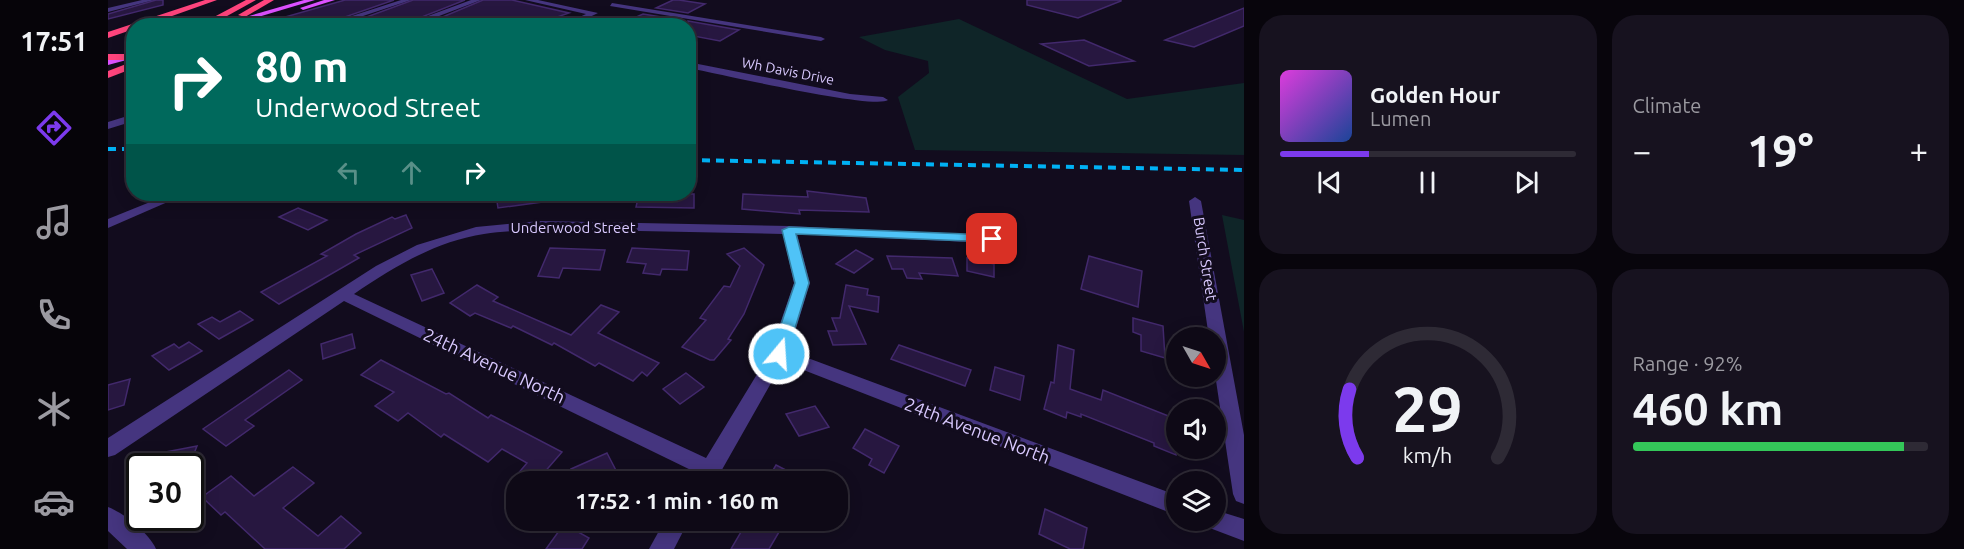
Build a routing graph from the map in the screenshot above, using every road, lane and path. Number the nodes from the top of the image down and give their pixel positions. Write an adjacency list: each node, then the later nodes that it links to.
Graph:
1 (213, 0): 13 (highway)
2 (312, 0): 16 (main road)
3 (332, 0): 17 (main road)
4 (408, 0): 18 (street)
5 (478, 0): 19 (street)
6 (528, 0): 12 (street)
7 (624, 0): 10 (street)
8 (143, 1): 11 (street)
9 (260, 2): 14 (highway); 15 (highway)
10 (612, 5): 12 (street); 21 (street)
11 (108, 9)
12 (593, 13): 20 (street)
13 (158, 18)
14 (221, 18)
15 (233, 18)
16 (248, 18)
17 (268, 18)
18 (350, 18)
19 (427, 18)
20 (581, 18)
21 (692, 18)
22 (696, 19): 25 (street)
23 (126, 29): 24 (highway)
24 (108, 35)
25 (821, 39)
26 (126, 52): 27 (main road)
27 (108, 58): 28 (highway)
28 (126, 58)
29 (126, 60): 31 (highway)
30 (126, 62): 33 (highway)
31 (108, 67)
32 (696, 67): 34 (street, Wh Davis Drive)
33 (108, 75)
34 (884, 100)
35 (126, 120): 36 (street)
36 (108, 126)
37 (163, 201): 39 (street)
38 (1195, 201): 47 (street, Burch Street)
39 (108, 224)
40 (789, 230): 41 (street, Underwood Street); 42 (street, Underwood Street); 43 (street)
41 (992, 239)
42 (342, 294): 44 (street, Underwood Street); 45 (street, 24th Avenue North)
43 (779, 354): 46 (street); 48 (street, 24th Avenue North)
44 (108, 449)
45 (698, 471)
46 (708, 471)
47 (1244, 494)
48 (1166, 501)
49 (108, 517): 53 (street)
50 (1226, 524): 51 (street)
51 (1244, 530)
52 (672, 531): 54 (street)
53 (144, 549)
54 (661, 549)

